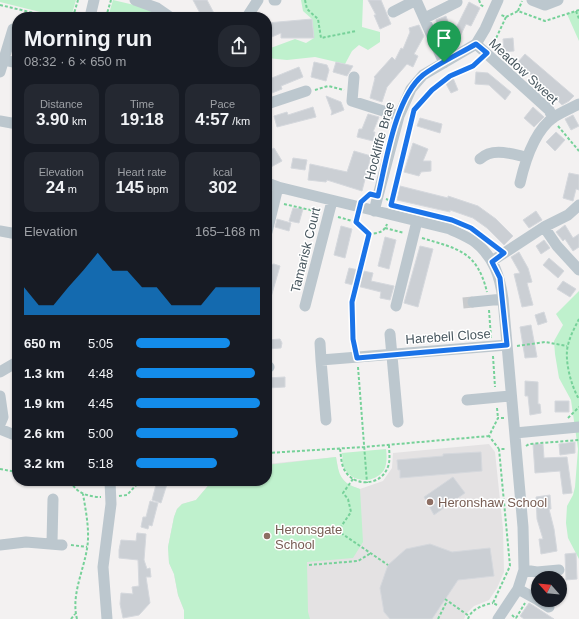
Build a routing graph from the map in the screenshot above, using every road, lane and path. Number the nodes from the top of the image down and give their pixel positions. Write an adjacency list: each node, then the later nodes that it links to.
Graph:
1 (78, 0): 19 (path)
2 (94, 0): 20 (street)
3 (111, 0): 21 (path)
4 (135, 0): 22 (street)
5 (258, 0): 23 (street)
6 (305, 0): 27 (path)
7 (416, 0): 24 (street); 25 (street)
8 (479, 0): 15 (path)
9 (498, 0): 15 (street)
10 (523, 0): 16 (path)
11 (532, 0): 12 (street)
12 (558, 0)
13 (457, 2): 25 (street)
14 (0, 5): 18 (path)
15 (493, 11): 29 (street); 30 (path)
16 (518, 11)
17 (576, 11): 26 (path)
18 (30, 12)
19 (74, 12)
20 (91, 12)
21 (107, 12)
22 (163, 12)
23 (250, 12)
24 (393, 12)
25 (425, 18): 33 (street)
26 (579, 19)
27 (356, 31)
28 (12, 32): 31 (street)
29 (476, 44): 30 (street, Meadow Sweet); 33 (street, Hockliffe Brae)
30 (487, 53): 41 (street, Meadow Sweet); 52 (path)
31 (2, 60): 32 (street); 34 (street)
32 (12, 62)
33 (444, 62): 40 (street, Hockliffe Brae)
34 (0, 72)
35 (354, 77): 37 (street)
36 (306, 91): 37 (path); 38 (street)
37 (353, 91): 40 (street)
38 (272, 102)
39 (579, 104): 41 (street, Meadow Sweet)
40 (399, 116): 50 (street, Hockliffe Brae)
41 (553, 118): 44 (path); 45 (street, Meadow Sweet)
42 (0, 121): 43 (street)
43 (12, 123)
44 (579, 152)
45 (526, 157): 46 (street); 47 (street, Meadow Sweet)
46 (480, 158)
47 (520, 183)
48 (272, 185): 49 (street)
49 (278, 187): 51 (street); 53 (street)
50 (378, 196): 52 (path); 56 (street, Hockliffe Brae)
51 (332, 200): 55 (street); 58 (street, Tamarisk Court)
52 (392, 201): 59 (path)
53 (275, 202): 57 (street); 58 (path)
54 (579, 205): 62 (street)
55 (360, 207): 56 (street); 61 (path)
56 (374, 211): 59 (street)
57 (272, 213)
58 (329, 215): 61 (path); 70 (street, Tamarisk Court)
59 (389, 215): 60 (street); 65 (path)
60 (417, 221): 66 (street); 71 (street)
61 (356, 222): 65 (path)
62 (544, 227): 66 (street); 67 (street)
63 (0, 231): 64 (street)
64 (12, 233)
65 (369, 234): 79 (path)
66 (492, 262): 68 (street)
67 (579, 270)
68 (503, 299): 69 (street); 75 (street)
69 (473, 302)
70 (305, 306)
71 (396, 306)
72 (579, 319): 76 (path)
73 (390, 334): 77 (street, Harebell Close)
74 (320, 343): 80 (street)
75 (513, 343): 76 (path); 77 (street, Harebell Close); 78 (path); 84 (street)
76 (567, 346): 85 (path)
77 (392, 354): 79 (street, Harebell Close); 88 (street, Harebell Close)
78 (516, 354)
79 (357, 358): 80 (street, Harebell Close); 96 (path)
80 (321, 360): 87 (street)
81 (12, 365): 82 (street)
82 (0, 372)
83 (0, 396): 89 (street)
84 (510, 396): 86 (street); 92 (street)
85 (579, 399)
86 (467, 400)
87 (326, 420)
88 (398, 422)
89 (0, 424)
90 (579, 427): 92 (street)
91 (0, 429): 93 (street)
92 (515, 433): 113 (street)
93 (12, 434)
94 (489, 436): 95 (path)
95 (389, 444): 96 (path); 103 (path)
96 (364, 447): 97 (path); 103 (path)
97 (340, 449): 99 (path); 102 (path)
98 (499, 449): 117 (path)
99 (272, 453)
100 (0, 469): 101 (path)
101 (12, 471)
102 (353, 479): 103 (path); 110 (path)
103 (367, 483)
104 (110, 486): 123 (street)
105 (83, 494): 109 (path)
106 (53, 499): 107 (street)
107 (57, 544): 108 (street); 109 (path)
108 (0, 545)
109 (87, 547): 119 (path)
110 (371, 553): 111 (path); 112 (path)
111 (309, 565)
112 (388, 565)
113 (524, 570): 114 (street); 115 (street)
114 (560, 570)
115 (518, 589): 116 (street); 118 (street)
116 (531, 596)
117 (493, 603): 118 (path); 120 (path)
118 (505, 609): 126 (street); 127 (path)
119 (76, 613): 121 (path); 122 (path)
120 (469, 616): 124 (path); 125 (path)
121 (71, 619)
122 (77, 619)
123 (107, 619)
124 (438, 619)
125 (468, 619)
126 (498, 619)
127 (516, 619)

